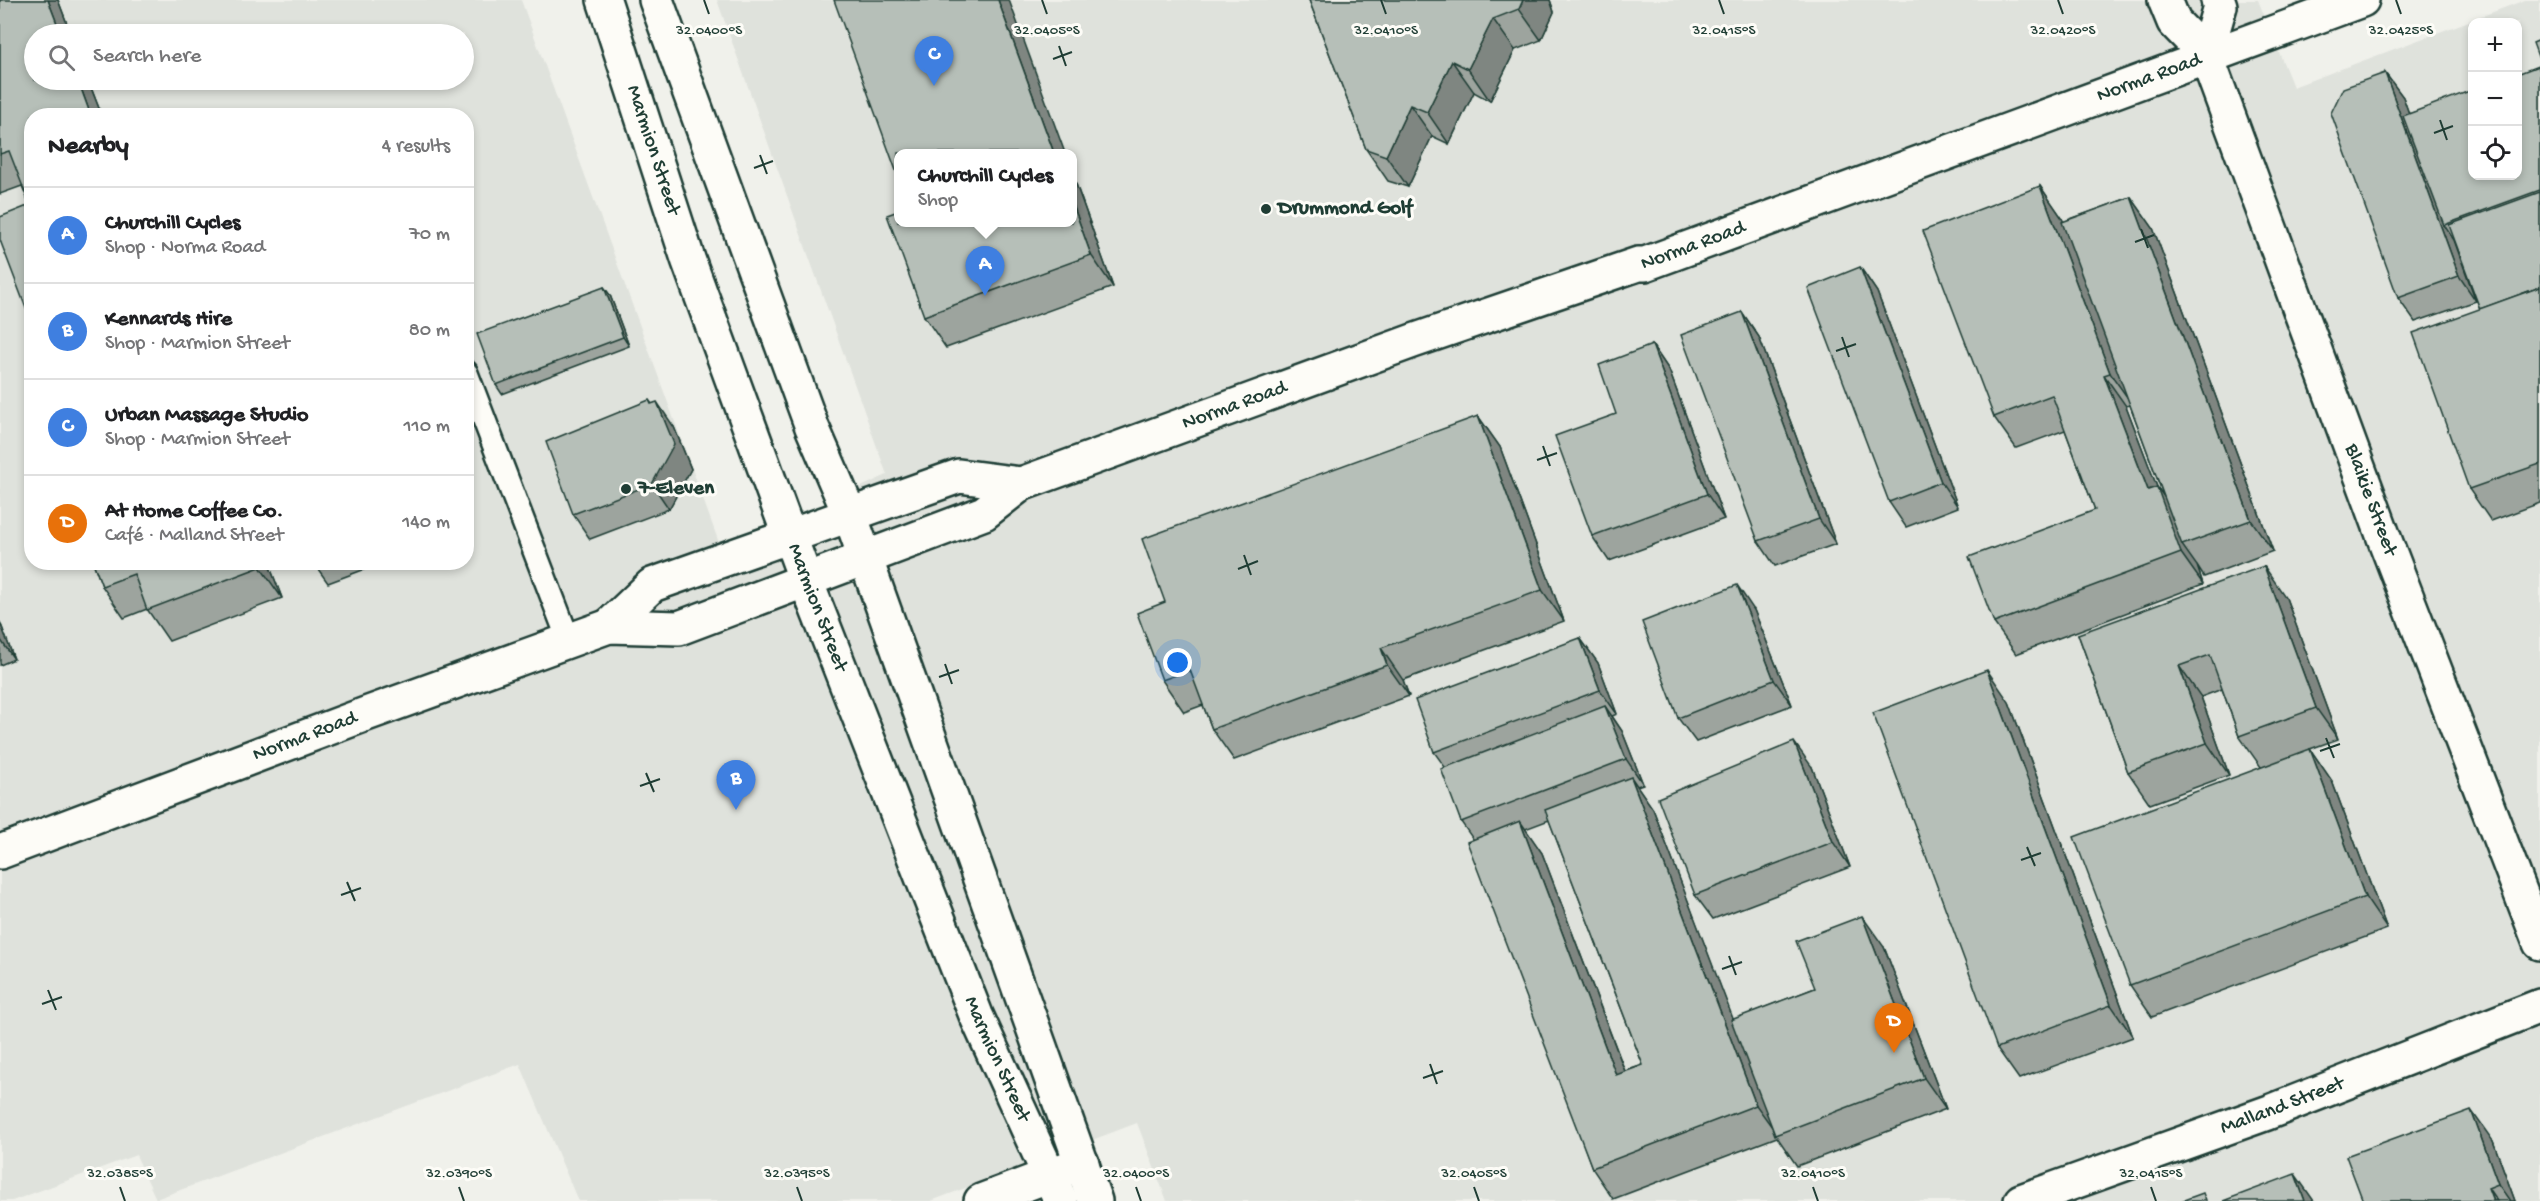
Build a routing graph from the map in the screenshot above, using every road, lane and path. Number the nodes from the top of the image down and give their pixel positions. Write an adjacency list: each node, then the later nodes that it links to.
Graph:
1 (604, 0): 10 (street, Marmion Street)
2 (656, 0): 9 (street, Marmion Street)
3 (2165, 0): 6 (street)
4 (2218, 0): 6 (street)
5 (2362, 0): 6 (street, Norma Road)
6 (2206, 55): 8 (street, Norma Road); 16 (street, Blaikie Street)
7 (474, 393): 14 (lane)
8 (1021, 484): 9 (street, Norma Road); 11 (street, Norma Road)
9 (850, 515): 10 (street, Norma Road); 11 (street, Marmion Street)
10 (790, 536): 12 (street, Marmion Street); 13 (street, Norma Road)
11 (865, 558): 12 (street, Norma Road); 18 (street, Marmion Street)
12 (806, 581): 13 (street, Norma Road); 19 (street, Marmion Street)
13 (609, 626): 14 (street, Norma Road)
14 (569, 641): 15 (street, Norma Road)
15 (0, 852)
16 (2540, 943)
17 (2540, 1006): 22 (street, Malland Street)
18 (1082, 1163): 19 (street); 21 (street, Marmion Street)
19 (1056, 1188): 20 (street)
20 (981, 1201)
21 (1095, 1201)
22 (2021, 1201)

